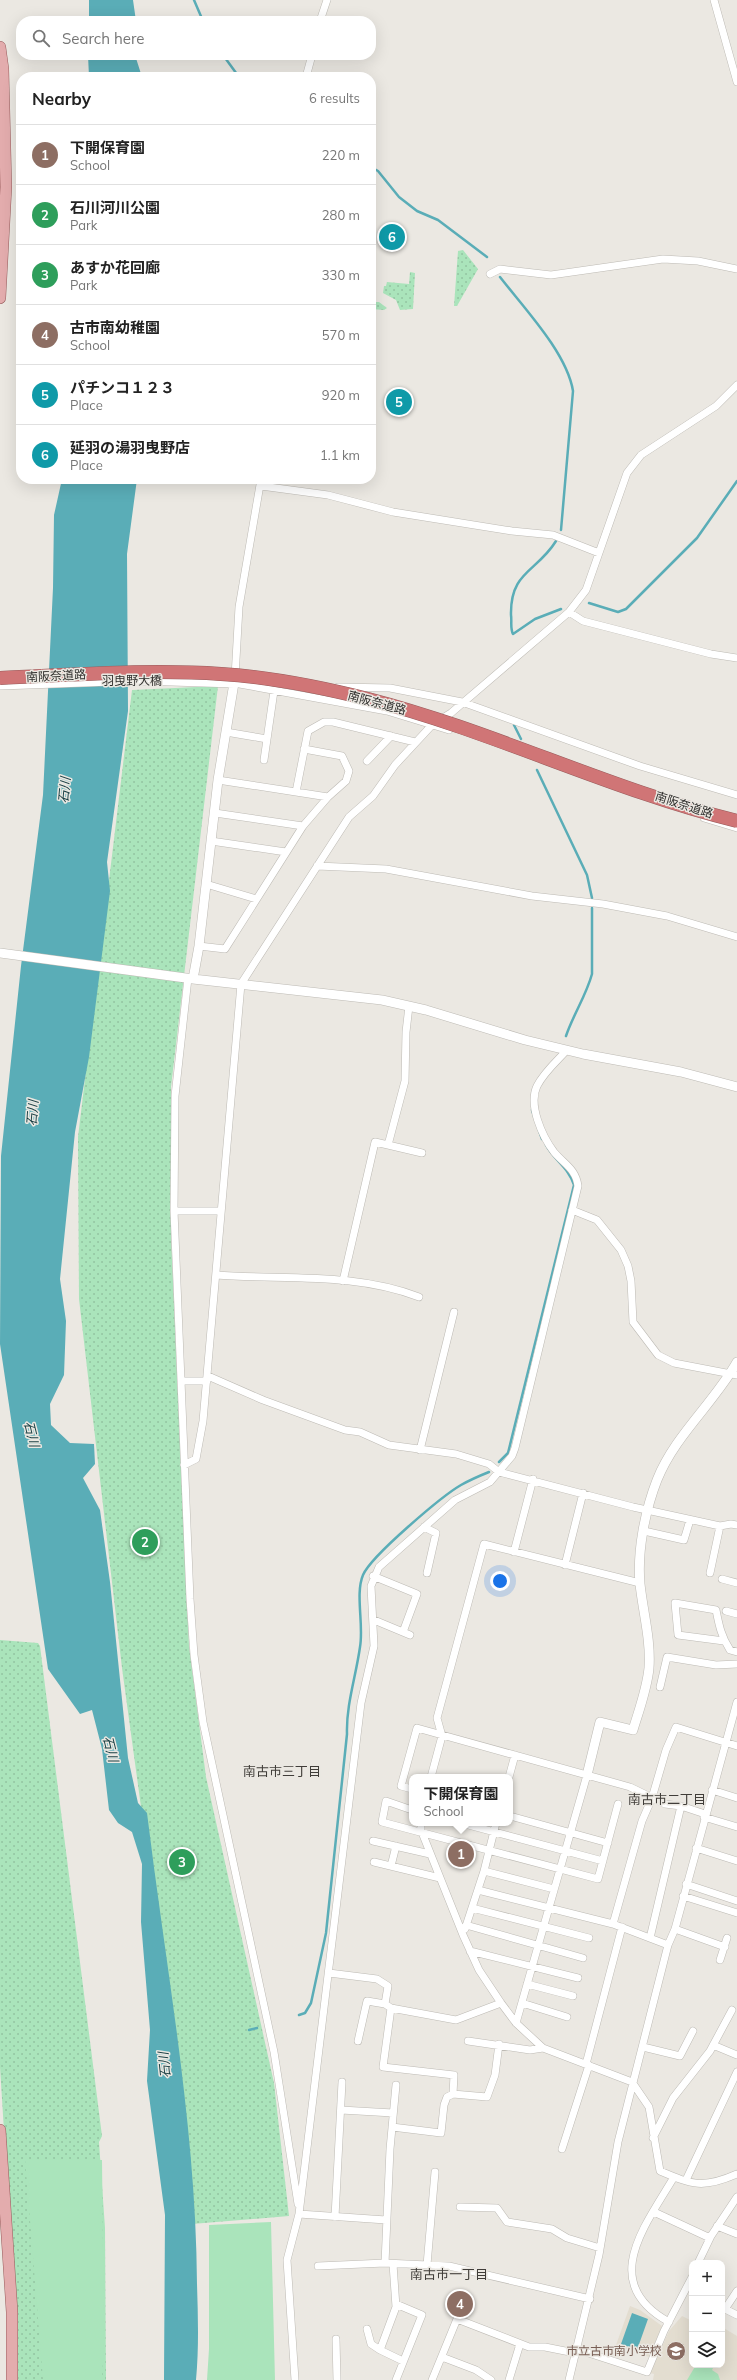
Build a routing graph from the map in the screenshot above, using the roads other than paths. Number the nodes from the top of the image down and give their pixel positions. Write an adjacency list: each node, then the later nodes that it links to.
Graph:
1 (327, 0): 3 (street)
2 (714, 0): 8 (street)
3 (322, 16)
4 (0, 47): 6 (main road)
5 (311, 60): 7 (street)
6 (2, 68): 11 (main road)
7 (307, 72)
8 (737, 82)
9 (737, 269): 10 (street)
10 (490, 274)
11 (0, 298)
12 (737, 385): 15 (street)
13 (261, 484): 20 (street)
14 (271, 484): 15 (street)
15 (599, 553): 16 (street)
16 (569, 612): 17 (street); 23 (street)
17 (737, 658)
18 (0, 672): 37 (highway, 南阪奈道路)
19 (0, 678): 38 (highway, 南阪奈道路, bridge)
20 (234, 683): 21 (street, 羽曳野大橋); 22 (street); 23 (street); 25 (street)
21 (0, 685)
22 (274, 691): 24 (street); 27 (street)
23 (462, 702): 24 (street); 34 (street)
24 (432, 725): 28 (street); 40 (street)
25 (226, 732): 27 (street); 32 (street)
26 (391, 736): 28 (street); 29 (street); 31 (street)
27 (267, 739): 30 (street)
28 (415, 742): 43 (street)
29 (304, 749): 33 (street); 35 (street)
30 (264, 760)
31 (367, 761)
32 (218, 780): 33 (street); 36 (street)
33 (296, 792): 35 (street)
34 (737, 795)
35 (328, 796): 39 (street)
36 (215, 813): 39 (street); 41 (street)
37 (737, 815)
38 (737, 821)
39 (303, 826): 42 (street)
40 (737, 828)
41 (211, 841): 42 (street); 44 (street)
42 (286, 852): 45 (street)
43 (317, 866): 46 (street); 50 (street)
44 (206, 884): 45 (street); 47 (street)
45 (256, 899): 47 (street)
46 (737, 937)
47 (199, 946): 49 (street)
48 (0, 953): 49 (street)
49 (187, 978): 50 (street); 57 (street)
50 (241, 984): 51 (street); 58 (street)
51 (409, 1006): 52 (street); 54 (street)
52 (566, 1050): 53 (street); 56 (street)
53 (737, 1087)
54 (388, 1145): 55 (street); 60 (street)
55 (422, 1153)
56 (572, 1210): 64 (street); 69 (street)
57 (174, 1211): 58 (street); 66 (street)
58 (221, 1211): 59 (street)
59 (216, 1275): 60 (street); 65 (street)
60 (343, 1280): 61 (street)
61 (419, 1297)
62 (454, 1312): 67 (street)
63 (737, 1362): 64 (street)
64 (734, 1374): 72 (street)
65 (207, 1378): 66 (street); 67 (street); 68 (street)
66 (181, 1381): 68 (street)
67 (420, 1450): 69 (street)
68 (184, 1465): 195 (street)
69 (499, 1472): 70 (street); 76 (street)
70 (533, 1479): 71 (street); 78 (street)
71 (583, 1493): 72 (street); 79 (street)
72 (649, 1511): 73 (street); 77 (street)
73 (690, 1520): 75 (street); 77 (street)
74 (737, 1525): 75 (street)
75 (720, 1526): 81 (street)
76 (424, 1527): 80 (street); 82 (street)
77 (644, 1531): 84 (street)
78 (514, 1552): 79 (street); 97 (street)
79 (565, 1564): 84 (street)
80 (427, 1573)
81 (710, 1573)
82 (373, 1576): 88 (street); 89 (street)
83 (722, 1579): 85 (street)
84 (640, 1583): 103 (street)
85 (737, 1583)
86 (726, 1611): 87 (street)
87 (737, 1614)
88 (374, 1620): 89 (street); 158 (street)
89 (402, 1632): 90 (street)
90 (410, 1635)
91 (724, 1641): 91 (street); 92 (street)
92 (737, 1652)
93 (737, 1664): 94 (street)
94 (660, 1687)
95 (737, 1702): 96 (street)
96 (735, 1717): 98 (street)
97 (442, 1736): 100 (street); 101 (street); 104 (street)
98 (726, 1742): 99 (street); 105 (street); 106 (street)
99 (737, 1746)
100 (515, 1755): 102 (street); 103 (street)
101 (432, 1774)
102 (510, 1774)
103 (587, 1775): 106 (street); 119 (street)
104 (409, 1788)
105 (712, 1790): 107 (street); 111 (street)
106 (652, 1798): 109 (street); 142 (street)
107 (737, 1798)
108 (618, 1804): 121 (street)
109 (681, 1806): 111 (street); 149 (street)
110 (409, 1809): 118 (street)
111 (705, 1815): 116 (street); 123 (street)
112 (513, 1817): 119 (street)
113 (421, 1826): 118 (street)
114 (473, 1826): 117 (street)
115 (495, 1826): 117 (street)
116 (737, 1827)
117 (493, 1831): 124 (street); 125 (street)
118 (422, 1833): 124 (street); 126 (street)
119 (570, 1833): 121 (street); 125 (street)
120 (373, 1841): 122 (street)
121 (608, 1843): 128 (street)
122 (396, 1846): 126 (street); 130 (street)
123 (696, 1848): 127 (street); 134 (street)
124 (488, 1850): 131 (street); 132 (street)
125 (565, 1850): 128 (street); 131 (street)
126 (430, 1854): 133 (street)
127 (737, 1860)
128 (603, 1861): 131 (street)
129 (374, 1862): 130 (street)
130 (391, 1866): 133 (street)
131 (559, 1869): 135 (street)
132 (484, 1871): 135 (street); 136 (street)
133 (440, 1878): 147 (street)
134 (686, 1884): 137 (street); 138 (street)
135 (554, 1889): 140 (street)
136 (478, 1890): 139 (street); 140 (street)
137 (683, 1896): 141 (street); 146 (street)
138 (737, 1901)
139 (472, 1908): 143 (street); 144 (street)
140 (548, 1908): 142 (street); 144 (street)
141 (737, 1913)
142 (613, 1924): 145 (street)
143 (466, 1925): 147 (street); 151 (street)
144 (543, 1927): 148 (street); 151 (street)
145 (622, 1927): 149 (street); 176 (street)
146 (675, 1929): 152 (street); 153 (street)
147 (463, 1935): 154 (street)
148 (589, 1938)
149 (650, 1938): 152 (street)
150 (727, 1938): 153 (street)
151 (538, 1945): 155 (street); 157 (street)
152 (668, 1945): 173 (street)
153 (725, 1947): 156 (street)
154 (470, 1951): 157 (street); 162 (street)
155 (583, 1958)
156 (720, 1960)
157 (532, 1966): 159 (street); 160 (street)
158 (329, 1973): 164 (street); 195 (street)
159 (578, 1978)
160 (527, 1984): 161 (street); 163 (street)
161 (573, 1996)
162 (501, 2003): 164 (street); 167 (street)
163 (522, 2003): 166 (street); 167 (street)
164 (388, 2006): 169 (street); 181 (street)
165 (732, 2010): 172 (street)
166 (567, 2017)
167 (516, 2023): 174 (street)
168 (693, 2031): 173 (street)
169 (358, 2041)
170 (468, 2041): 171 (street)
171 (499, 2044): 174 (street); 181 (street)
172 (713, 2045): 175 (street); 186 (street)
173 (643, 2047): 179 (street)
174 (543, 2048): 176 (street)
175 (737, 2054)
176 (588, 2065): 179 (street); 187 (street)
177 (737, 2072): 191 (street)
178 (342, 2082): 182 (street)
179 (634, 2084): 186 (street); 201 (street)
180 (396, 2085): 183 (street)
181 (453, 2094): 184 (street)
182 (341, 2110): 183 (street); 196 (street)
183 (393, 2113): 184 (street)
184 (392, 2127): 197 (street)
185 (0, 2130): 220 (main road)
186 (653, 2138): 190 (street)
187 (562, 2149)
188 (435, 2172): 205 (street)
189 (737, 2174): 191 (street)
190 (674, 2177): 191 (street); 194 (street)
191 (686, 2180)
192 (737, 2197): 198 (street)
193 (460, 2207): 201 (street)
194 (654, 2212): 200 (street); 212 (street)
195 (299, 2214): 196 (street); 221 (street)
196 (335, 2217): 197 (street)
197 (386, 2220): 203 (street)
198 (717, 2226): 199 (street); 200 (street)
199 (737, 2234)
200 (710, 2238): 202 (street)
201 (600, 2248): 209 (street)
202 (699, 2260)
203 (384, 2264): 204 (street); 206 (street)
204 (393, 2264): 205 (street); 210 (street)
205 (427, 2265): 209 (street)
206 (318, 2266)
207 (689, 2283): 212 (street)
208 (737, 2291): 211 (street)
209 (590, 2299): 217 (street)
210 (396, 2304): 216 (street); 219 (street)
211 (737, 2315)
212 (669, 2322): 217 (street)
213 (367, 2330): 216 (street)
214 (336, 2339): 222 (street)
215 (520, 2344): 217 (street); 218 (street); 226 (street)
216 (380, 2350): 219 (street)
217 (575, 2351): 227 (street)
218 (442, 2356): 224 (street); 225 (street)
219 (403, 2361): 223 (street)
220 (12, 2380)
221 (295, 2380)
222 (337, 2380)
223 (396, 2380)
224 (432, 2380)
225 (491, 2380)
226 (509, 2380)
227 (569, 2380)

